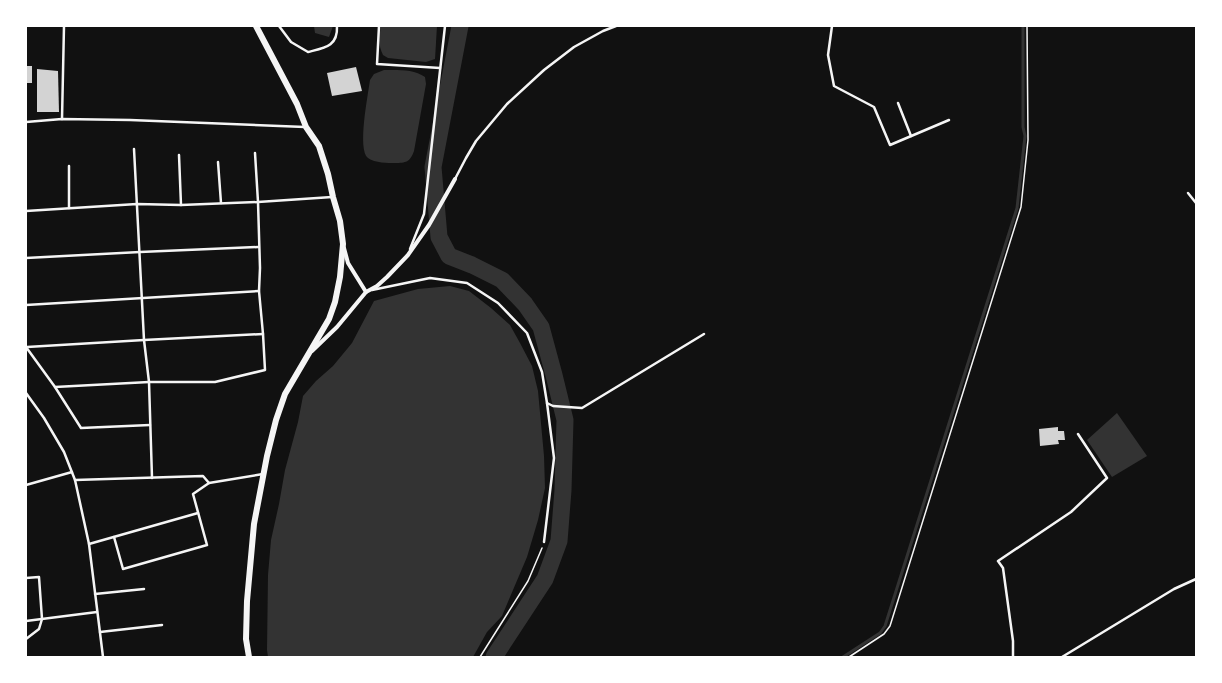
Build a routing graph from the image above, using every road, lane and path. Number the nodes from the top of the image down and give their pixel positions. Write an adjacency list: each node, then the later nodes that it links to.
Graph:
1 (64, 26): 12 (lane)
2 (256, 26): 15 (main road)
3 (279, 26): 4 (lane)
4 (337, 26)
5 (379, 26): 10 (lane)
6 (445, 26): 10 (lane)
7 (616, 26): 22 (lane)
8 (832, 26): 16 (lane)
9 (1027, 26): 75 (path)
10 (440, 68): 35 (lane)
11 (898, 102): 16 (lane)
12 (62, 119): 14 (lane); 15 (lane)
13 (949, 120): 16 (lane)
14 (26, 122)
15 (306, 127): 24 (main road)
16 (911, 136)
17 (134, 149): 28 (lane)
18 (254, 152): 25 (lane)
19 (179, 156): 29 (lane)
20 (218, 162): 26 (lane)
21 (69, 166): 30 (lane)
22 (455, 179): 35 (street)
23 (1188, 193): 27 (lane)
24 (333, 197): 25 (lane); 32 (main road)
25 (258, 202): 26 (lane); 33 (lane)
26 (221, 203): 29 (lane)
27 (1196, 203)
28 (137, 204): 29 (lane); 30 (lane); 34 (lane)
29 (181, 205)
30 (69, 208): 31 (lane)
31 (26, 211)
32 (343, 244): 38 (street); 45 (main road)
33 (258, 247): 34 (lane); 37 (lane)
34 (140, 252): 36 (lane); 39 (lane)
35 (408, 255): 38 (street)
36 (26, 258)
37 (259, 291): 39 (lane); 41 (lane)
38 (366, 292): 45 (street); 49 (lane)
39 (142, 299): 40 (lane); 43 (lane)
40 (26, 305)
41 (263, 334): 43 (lane); 46 (lane)
42 (704, 334): 49 (lane)
43 (144, 340): 44 (lane); 46 (lane)
44 (26, 347): 47 (lane)
45 (309, 354): 53 (main road)
46 (149, 382): 47 (lane); 50 (lane)
47 (54, 387): 50 (lane)
48 (26, 393): 52 (lane)
49 (547, 403): 60 (lane)
50 (150, 425): 54 (lane)
51 (1078, 434): 76 (lane)
52 (72, 472): 55 (lane); 57 (lane)
53 (264, 474): 56 (lane); 73 (main road)
54 (152, 478): 55 (lane); 56 (lane)
55 (75, 480): 61 (lane)
56 (209, 484): 58 (lane)
57 (26, 485)
58 (198, 513): 59 (lane); 59 (lane)
59 (114, 537): 61 (lane)
60 (544, 542): 74 (path)
61 (89, 544): 65 (lane)
62 (26, 578): 67 (lane)
63 (1196, 579): 77 (lane)
64 (144, 589): 65 (lane)
65 (95, 594): 66 (lane)
66 (97, 612): 67 (lane); 70 (lane)
67 (42, 619): 68 (lane); 71 (lane)
68 (26, 621)
69 (162, 625): 70 (lane)
70 (100, 632): 72 (lane)
71 (26, 639)
72 (103, 657)
73 (249, 657)
74 (480, 657)
75 (848, 657)
76 (1013, 657)
77 (1062, 657)

